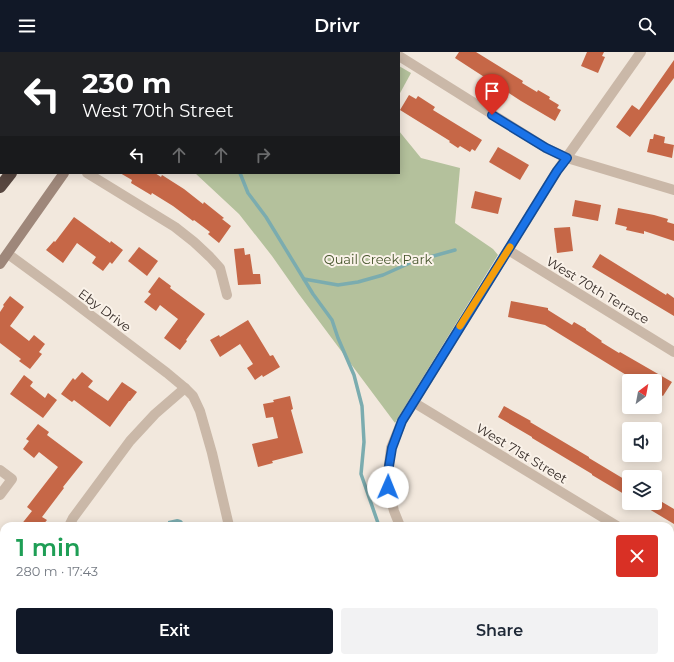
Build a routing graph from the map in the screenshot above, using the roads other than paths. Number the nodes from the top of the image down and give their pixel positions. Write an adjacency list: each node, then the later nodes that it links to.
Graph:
1 (640, 52): 3 (street)
2 (400, 57): 3 (street)
3 (567, 158): 8 (street); 9 (street)
4 (10, 174): 7 (highway)
5 (63, 174): 10 (street)
6 (89, 174): 12 (street)
7 (0, 188)
8 (674, 190)
9 (508, 250): 13 (street, West 70th Terrace); 15 (street)
10 (8, 254): 11 (street); 14 (street, Eby Drive)
11 (0, 264)
12 (227, 295)
13 (674, 352)
14 (185, 388): 18 (street); 19 (street, Eby Drive)
15 (413, 402): 20 (street); 21 (street, West 71st Street)
16 (0, 470): 17 (street)
17 (0, 495)
18 (72, 522)
19 (228, 522)
20 (398, 522)
21 (610, 522)

